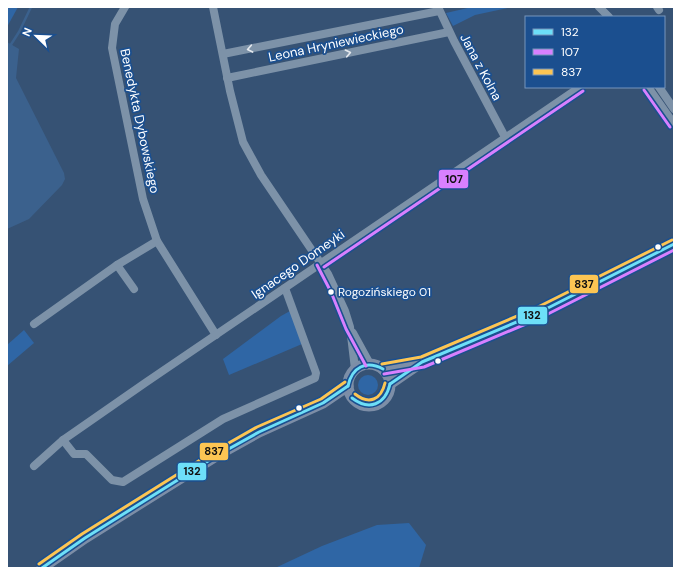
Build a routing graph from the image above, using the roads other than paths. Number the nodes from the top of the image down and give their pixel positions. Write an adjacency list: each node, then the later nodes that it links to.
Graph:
1 (125, 7): 13 (street, Benedykta Dybowskiego)
2 (213, 7): 5 (street)
3 (438, 9): 4 (street, Jana z Kolna); 5 (street, Leona Hryniewieckiego, one-way to 5)
4 (449, 32): 6 (street, Leona Hryniewieckiego, one-way to 4); 12 (street, Jana z Kolna)
5 (223, 54): 6 (street)
6 (228, 78): 15 (street)
7 (578, 88): 12 (street, Ignacego Domeyki)
8 (649, 88): 11 (street)
9 (660, 88): 10 (street)
10 (674, 109)
11 (674, 124)
12 (505, 137): 15 (street, Ignacego Domeyki)
13 (157, 241): 16 (street); 21 (street, Benedykta Dybowskiego)
14 (674, 244): 22 (main road)
15 (321, 263): 17 (street, Ignacego Domeyki); 20 (street)
16 (117, 265): 18 (street); 19 (street)
17 (285, 288): 21 (street, Ignacego Domeyki); 30 (street)
18 (134, 290)
19 (34, 324)
20 (350, 327): 23 (street); 24 (street)
21 (216, 335): 30 (street, Ignacego Domeyki)
22 (422, 362): 25 (main road); 26 (main road)
23 (370, 364): 24 (main road); 25 (main road)
24 (355, 369): 27 (main road)
25 (383, 370): 26 (main road)
26 (390, 384): 28 (main road)
27 (348, 386): 28 (main road); 29 (main road)
28 (352, 398): 29 (main road)
29 (323, 403): 32 (main road)
30 (63, 440): 31 (street, Ignacego Domeyki)
31 (34, 466)
32 (42, 568)

